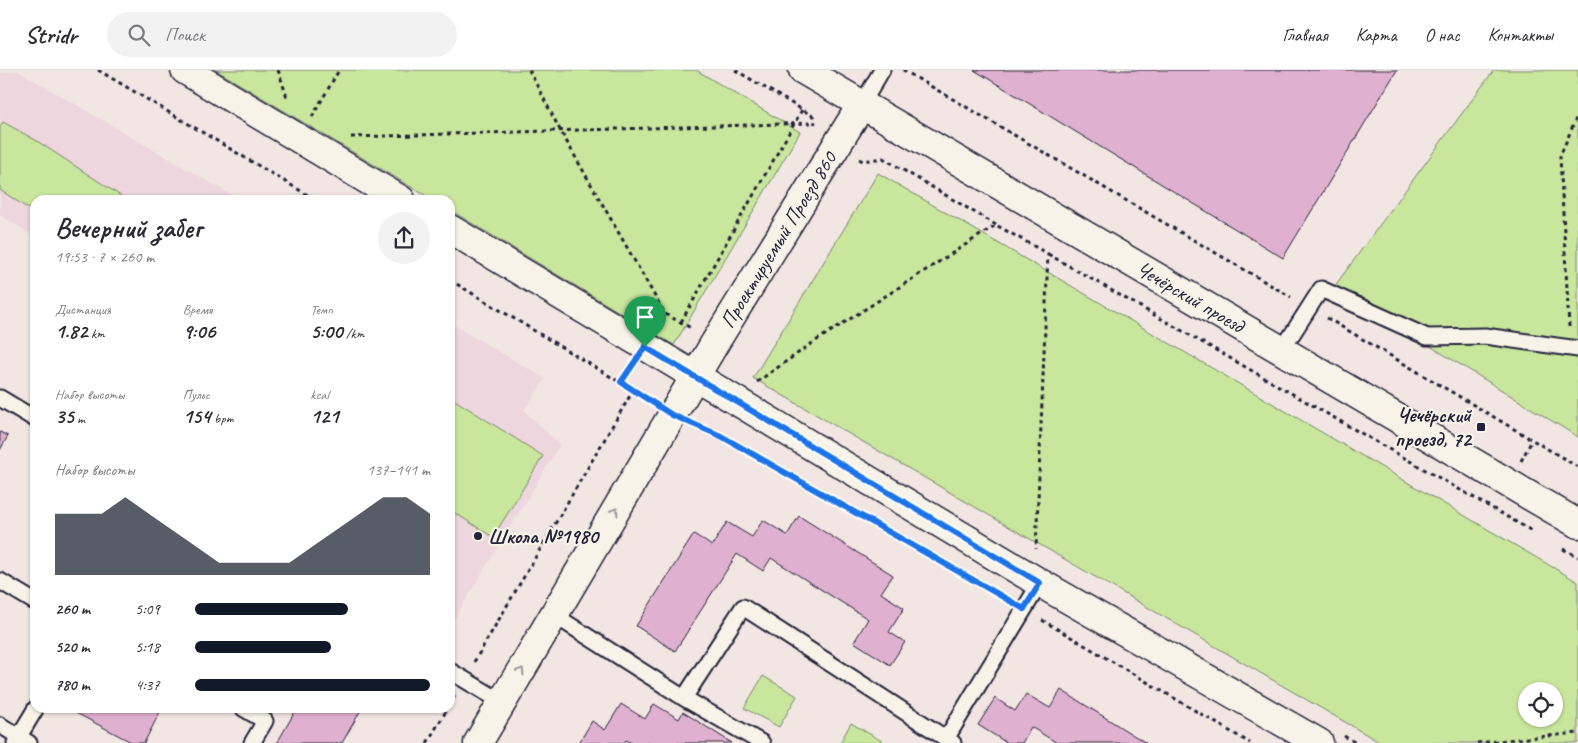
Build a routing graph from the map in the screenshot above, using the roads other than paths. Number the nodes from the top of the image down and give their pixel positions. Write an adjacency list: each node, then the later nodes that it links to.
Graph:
1 (184, 70): 5 (street)
2 (803, 70): 4 (street, Чечёрский проезд)
3 (882, 70): 4 (lane)
4 (862, 104): 8 (street, Чечёрский проезд); 9 (street, Проектируемый Проезд 860)
5 (393, 195)
6 (455, 232): 9 (street)
7 (1574, 348): 8 (lane)
8 (1282, 350): 12 (street, Чечёрский проезд)
9 (695, 376): 13 (street); 16 (street, Проектируемый Проезд 860, one-way to 9)
10 (0, 398): 11 (lane)
11 (30, 416)
12 (1578, 524)
13 (1038, 570): 24 (lane); 28 (street)
14 (0, 581): 15 (lane)
15 (30, 599)
16 (554, 615): 18 (lane); 19 (street, one-way to 16)
17 (455, 674): 19 (lane)
18 (684, 698): 24 (lane); 27 (lane)
19 (502, 702): 26 (street)
20 (34, 713): 23 (lane)
21 (251, 713): 25 (lane)
22 (0, 725): 23 (lane)
23 (21, 741)
24 (949, 741)
25 (252, 743)
26 (478, 743)
27 (762, 743)
28 (1319, 743)

